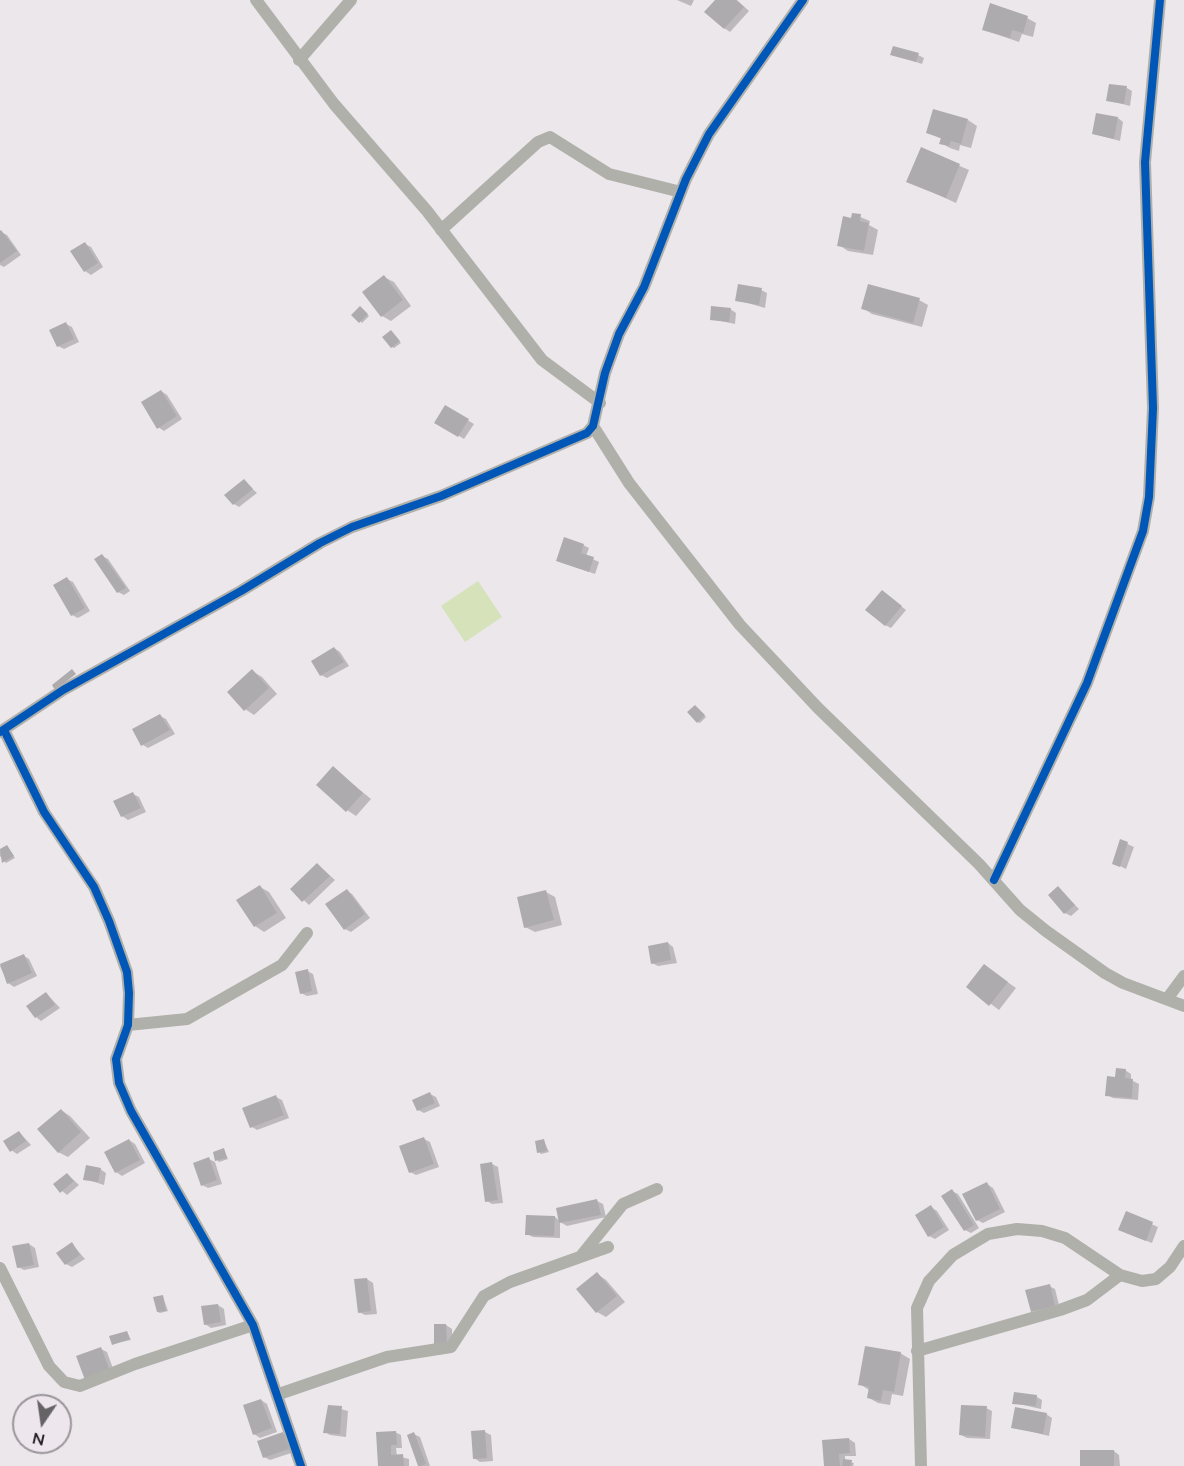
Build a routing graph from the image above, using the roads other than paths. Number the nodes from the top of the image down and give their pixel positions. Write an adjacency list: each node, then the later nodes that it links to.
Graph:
1 (256, 0): 5 (street)
2 (351, 0): 5 (street)
3 (803, 0): 6 (street)
4 (1160, 0): 11 (street)
5 (299, 60): 7 (street)
6 (681, 192): 7 (street); 8 (street)
7 (441, 230): 8 (street)
8 (600, 403): 9 (street)
9 (593, 426): 10 (street); 11 (street)
10 (2, 731): 16 (street)
11 (994, 880): 14 (street)
12 (308, 933): 16 (street)
13 (1184, 976): 14 (street)
14 (1167, 999): 15 (street)
15 (1184, 1006)
16 (128, 1025): 23 (street)
17 (657, 1189): 20 (street)
18 (1184, 1246): 22 (street)
19 (608, 1247): 20 (street)
20 (580, 1257): 25 (street)
21 (0, 1268): 23 (street)
22 (1120, 1275): 24 (street); 24 (street)
23 (253, 1325): 25 (street)
24 (917, 1351): 27 (street)
25 (279, 1394): 26 (street)
26 (302, 1466)
27 (921, 1466)

